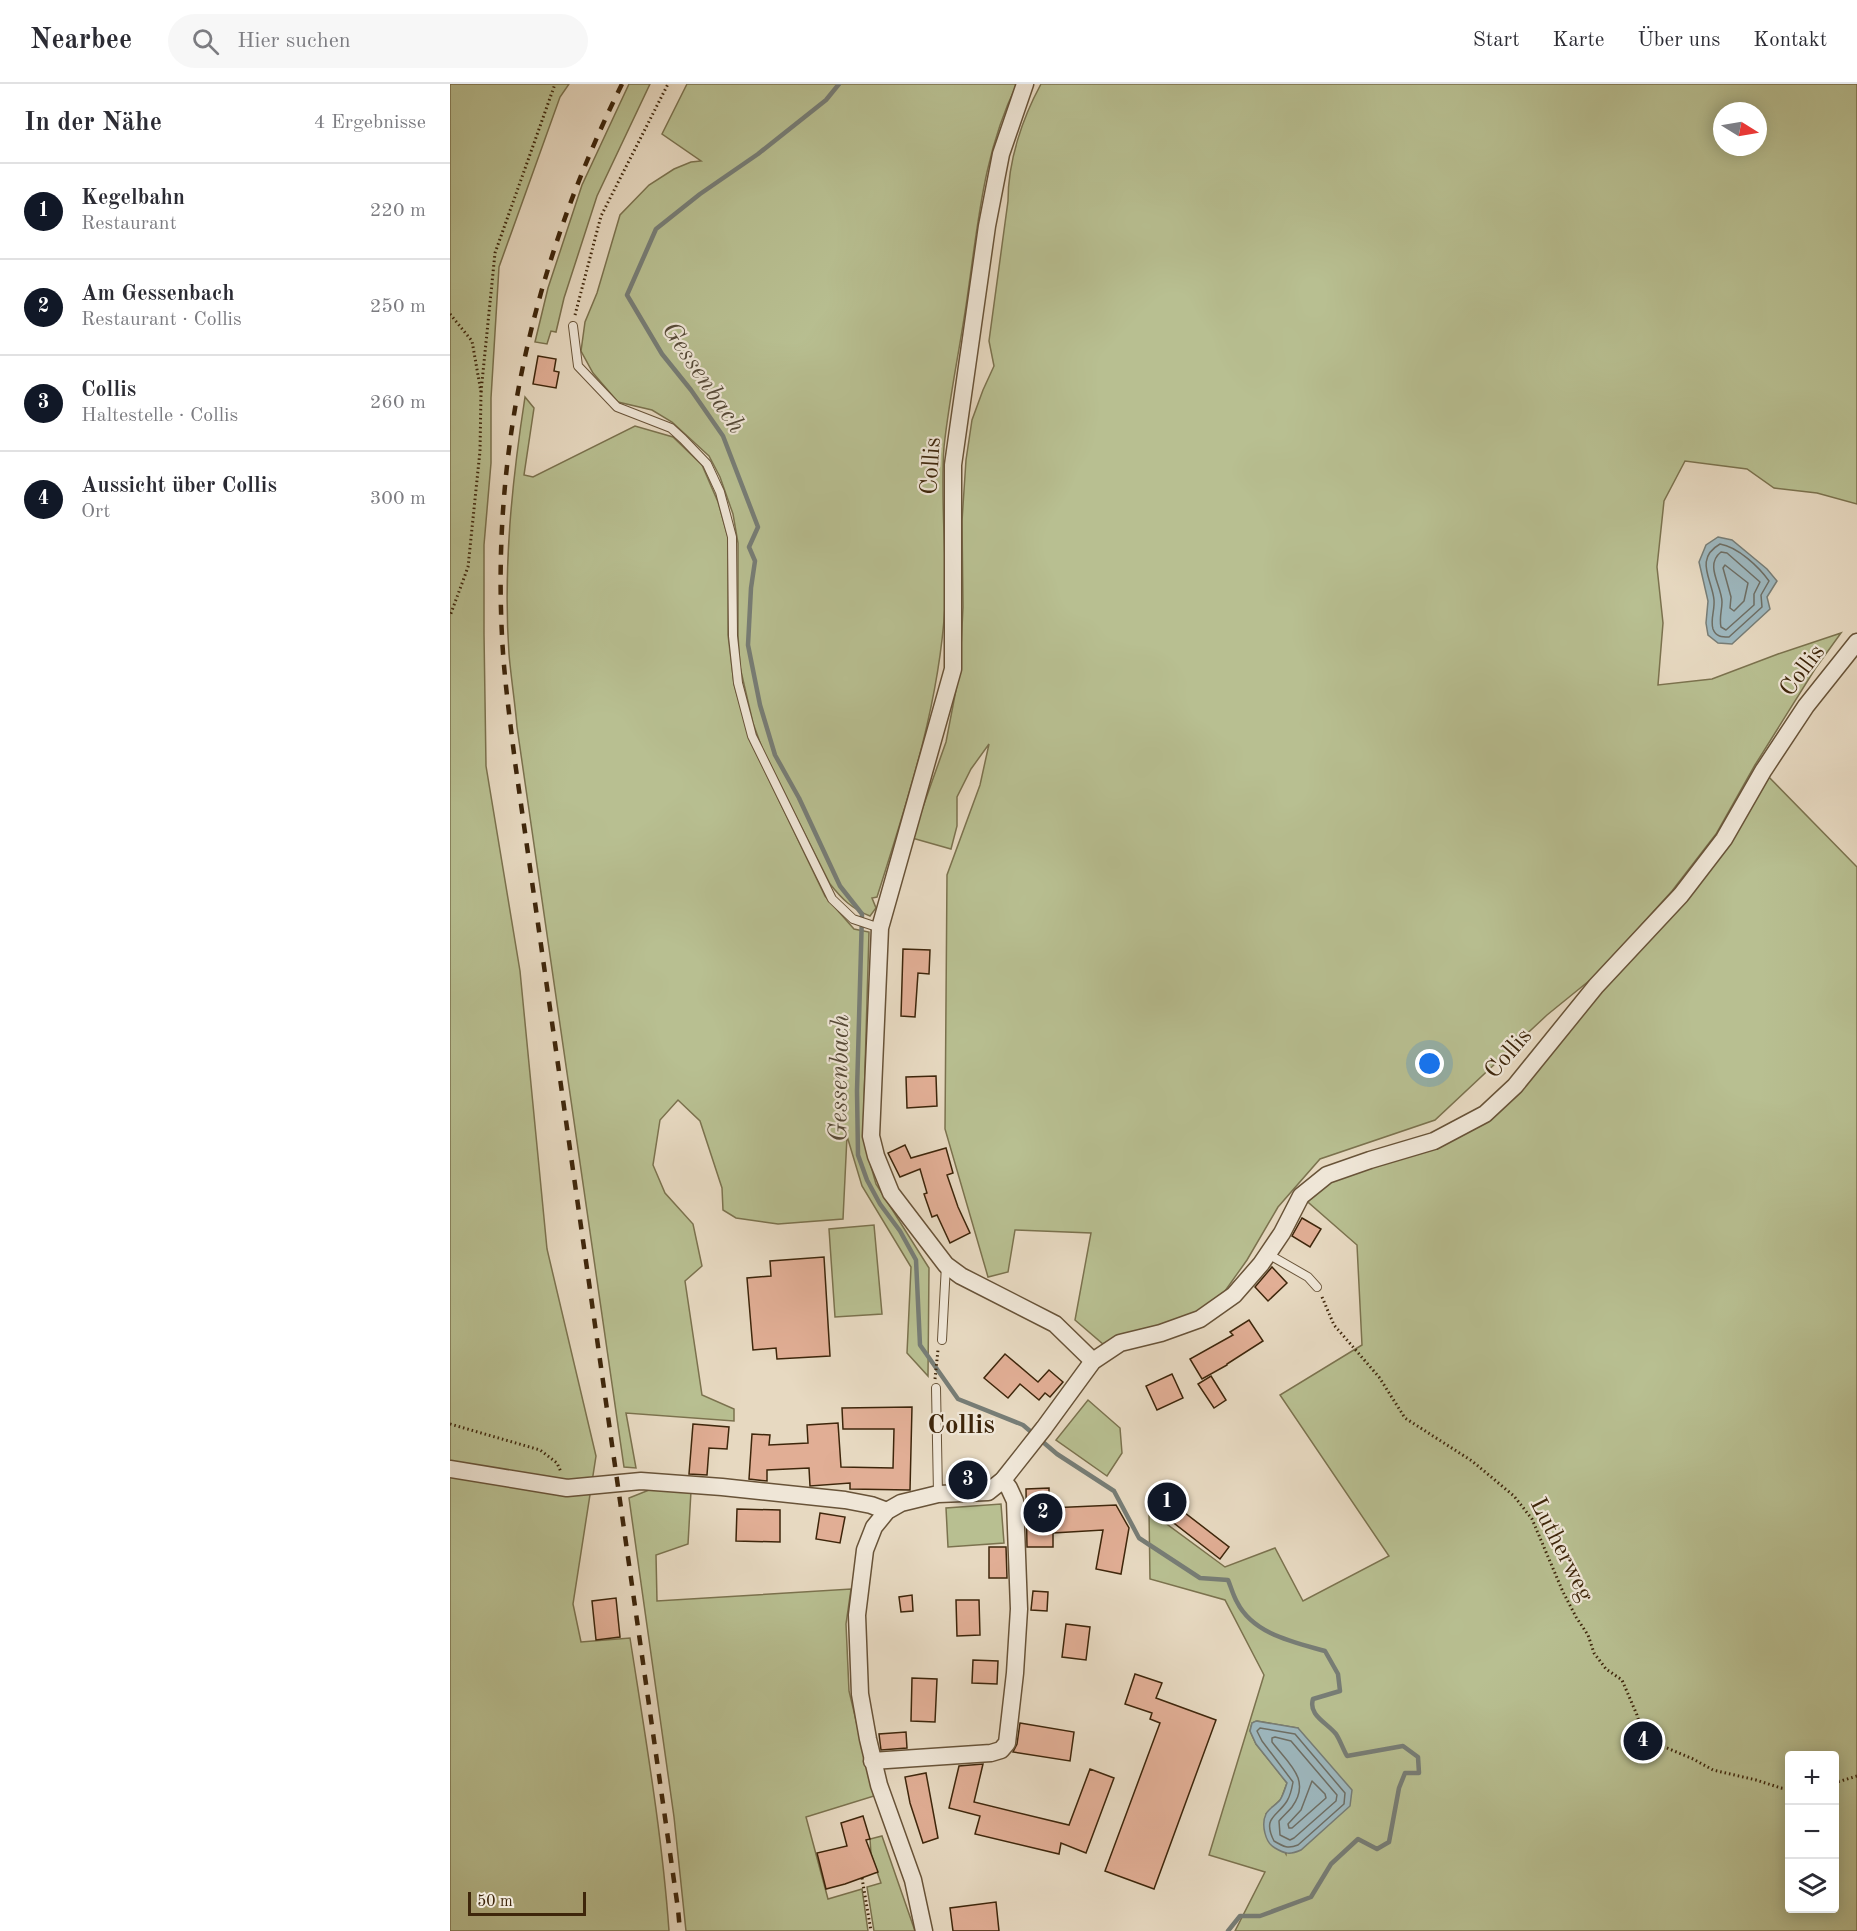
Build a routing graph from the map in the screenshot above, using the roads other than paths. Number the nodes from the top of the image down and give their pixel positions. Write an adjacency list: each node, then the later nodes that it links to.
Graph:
1 (1025, 84): 4 (street, Collis)
2 (573, 326): 4 (lane)
3 (1857, 642): 5 (street, Collis)
4 (875, 927): 6 (street)
5 (1268, 1254): 7 (lane); 9 (street, Collis)
6 (946, 1264): 8 (lane); 9 (street)
7 (1317, 1287)
8 (942, 1340)
9 (1093, 1360): 12 (street, Collis)
10 (936, 1384): 13 (lane)
11 (450, 1469): 14 (street)
12 (1002, 1480): 13 (street, Collis); 15 (street)
13 (938, 1494): 14 (street, Collis)
14 (888, 1511): 15 (street)
15 (872, 1761): 16 (street)
16 (924, 1931)

